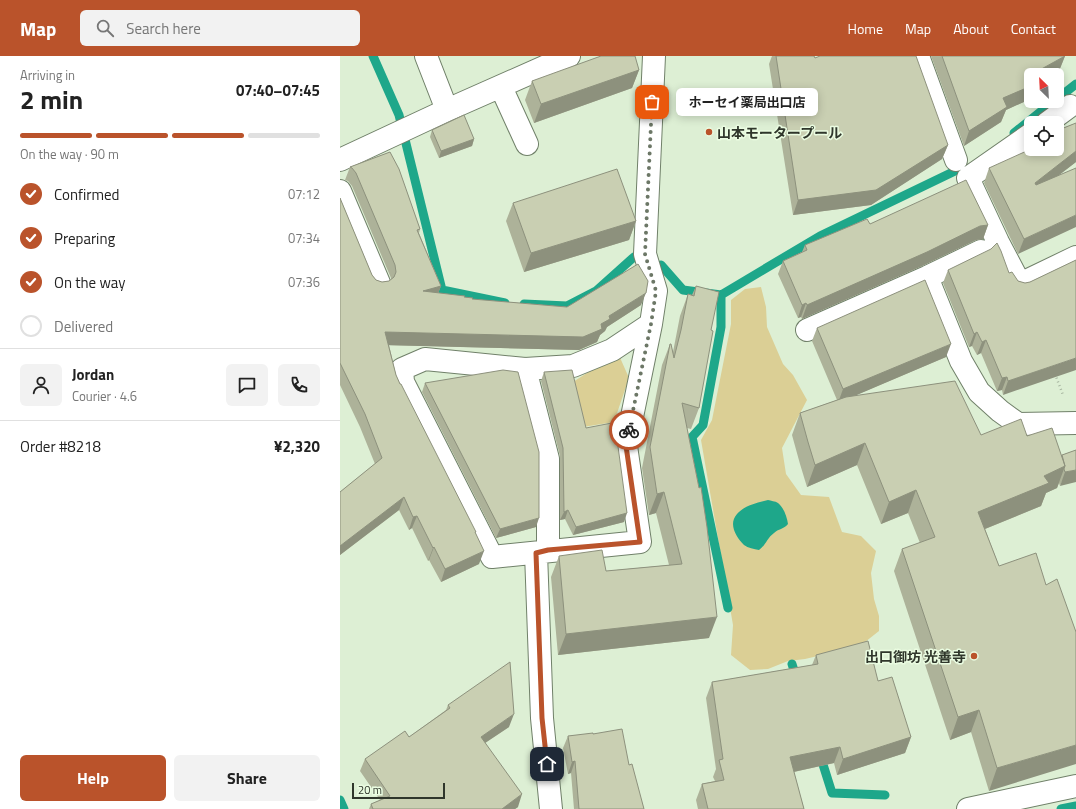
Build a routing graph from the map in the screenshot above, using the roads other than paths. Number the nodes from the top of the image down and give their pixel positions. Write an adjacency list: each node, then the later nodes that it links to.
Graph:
1 (426, 56): 7 (street)
2 (570, 56): 5 (street)
3 (654, 56): 18 (street)
4 (918, 56): 12 (street)
5 (501, 86): 7 (street); 10 (street)
6 (1070, 106): 8 (street)
7 (447, 110): 11 (street)
8 (1056, 116)
9 (1024, 139): 15 (street)
10 (527, 144)
11 (340, 160)
12 (956, 160)
13 (340, 191): 17 (street)
14 (981, 251): 16 (street)
15 (1076, 257)
16 (927, 277): 19 (street); 21 (street)
17 (379, 283)
18 (651, 324): 20 (street); 22 (street)
19 (807, 330)
20 (525, 369): 22 (street); 22 (street)
21 (1075, 423)
22 (542, 552): 24 (street)
23 (1076, 786): 25 (street)
24 (551, 809)
25 (968, 809)

